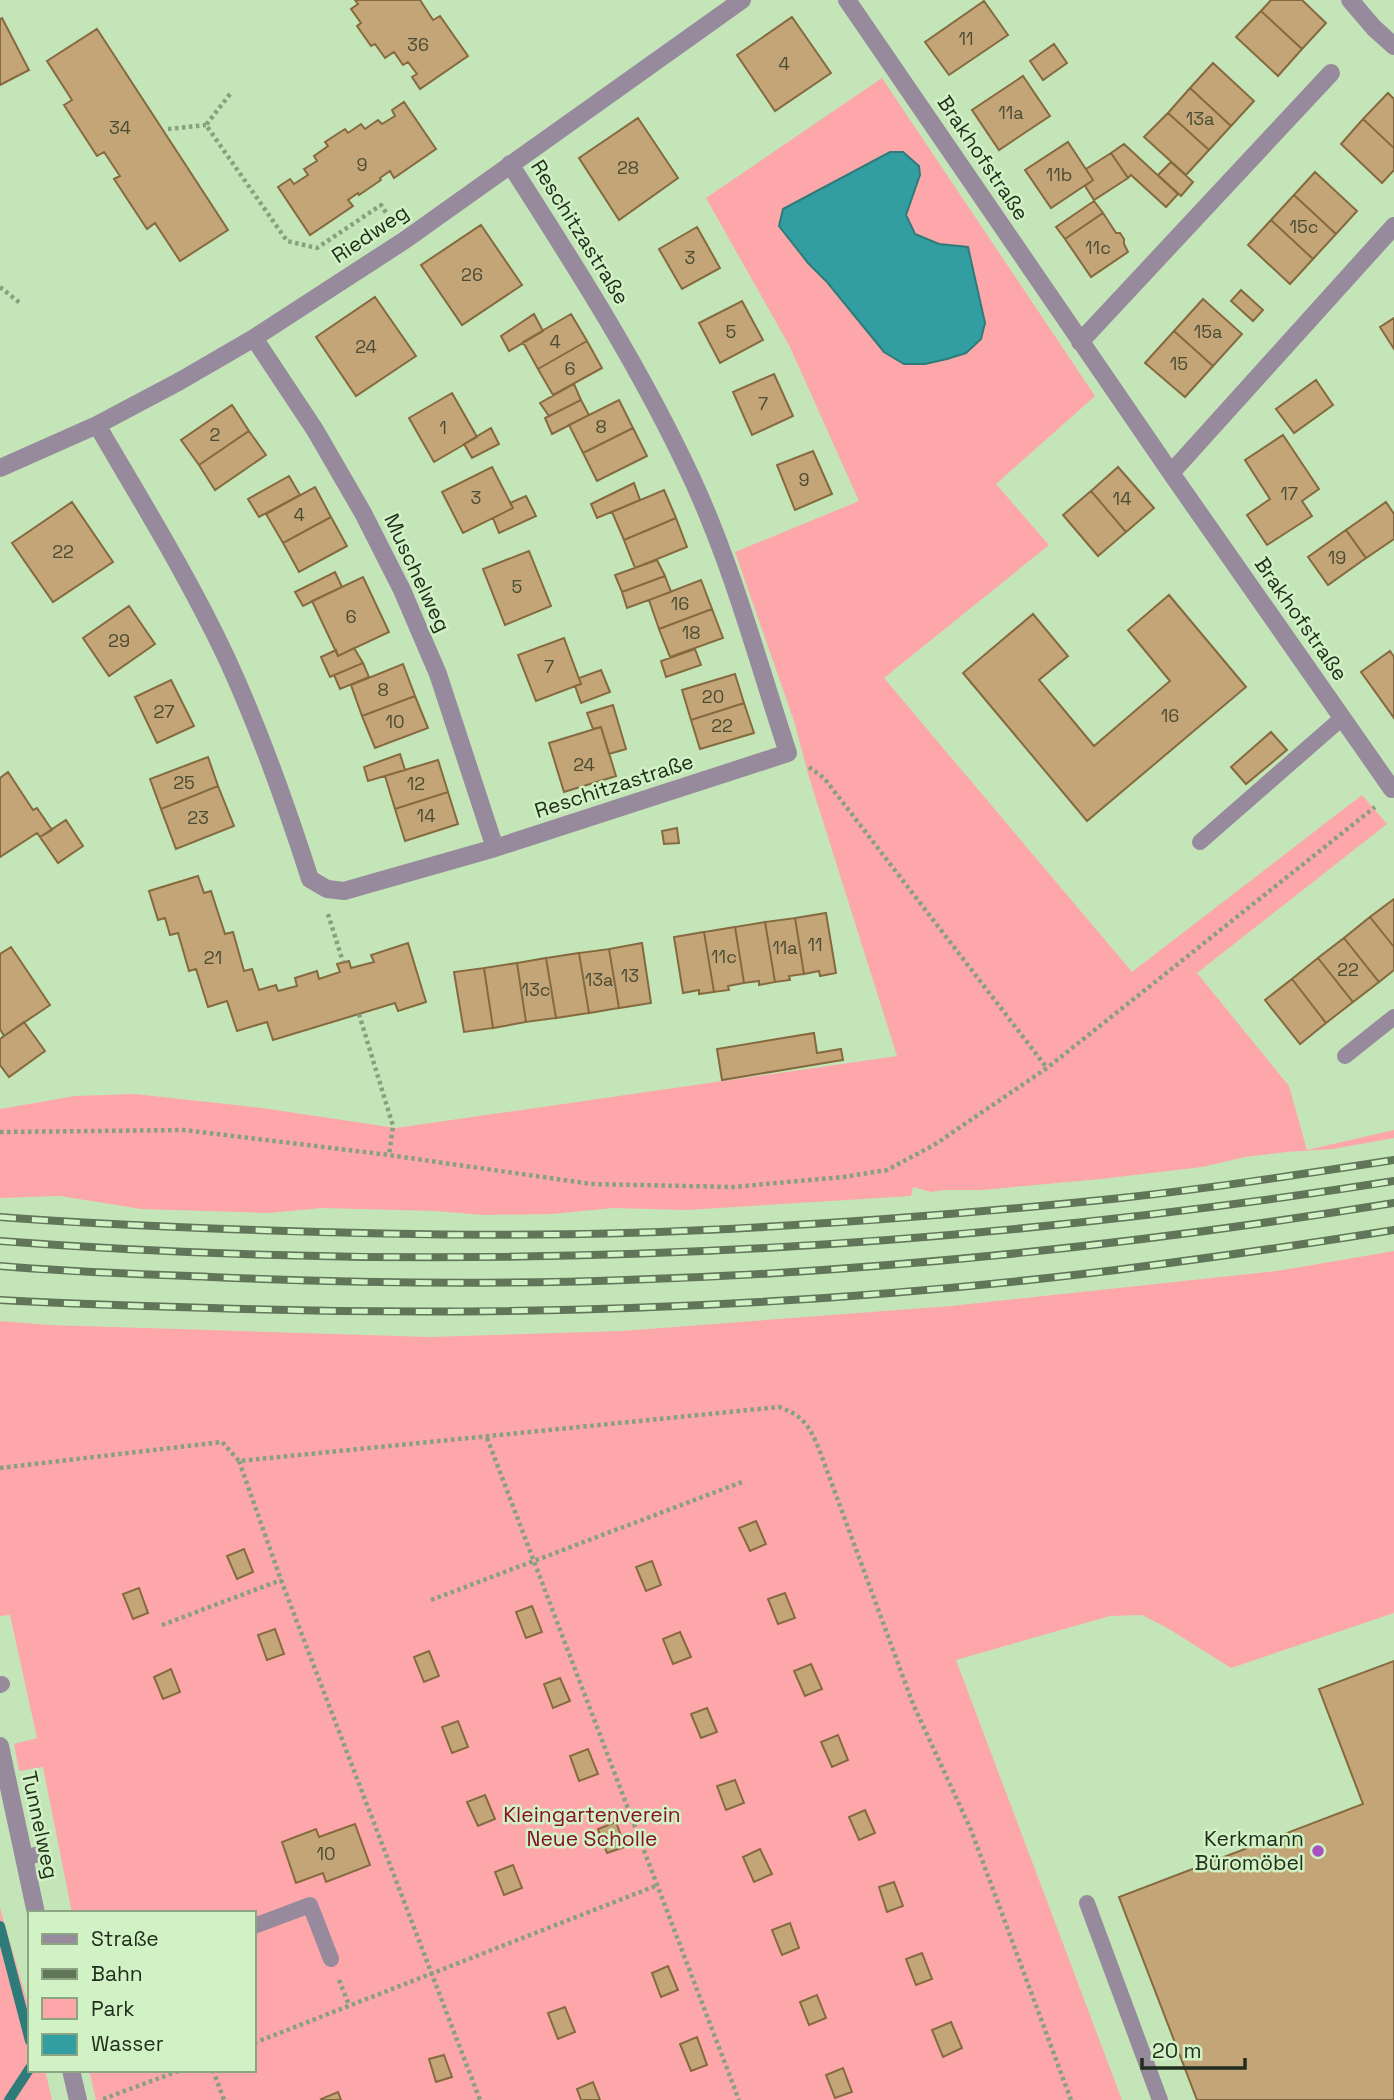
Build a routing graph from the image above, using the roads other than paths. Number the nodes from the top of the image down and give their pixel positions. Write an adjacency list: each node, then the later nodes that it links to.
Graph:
1 (743, 0): 6 (street, Riedweg)
2 (847, 0): 9 (street, Brakhofstraße)
3 (1350, 0): 4 (street)
4 (1394, 46)
5 (1332, 73): 9 (street)
6 (510, 164): 8 (street, Riedweg); 16 (street, Reschitzastraße)
7 (1394, 226): 12 (street)
8 (254, 338): 10 (street, Riedweg); 16 (street, Muschelweg)
9 (1080, 342): 12 (street, Brakhofstraße)
10 (97, 425): 11 (street, Riedweg); 16 (street, Reschitzastraße)
11 (0, 468)
12 (1171, 473): 13 (street, Brakhofstraße)
13 (1342, 718): 14 (street, Brakhofstraße); 15 (lane)
14 (1393, 791)
15 (1200, 842)
16 (495, 848)
17 (1394, 1017): 18 (lane)
18 (1345, 1056)
19 (0, 1746): 21 (street, Tunnelweg)
20 (1087, 1903): 26 (lane)
21 (36, 1911)
22 (256, 1925): 23 (lane)
23 (331, 1959)
24 (71, 2072): 25 (street)
25 (78, 2100)
26 (1160, 2100)

